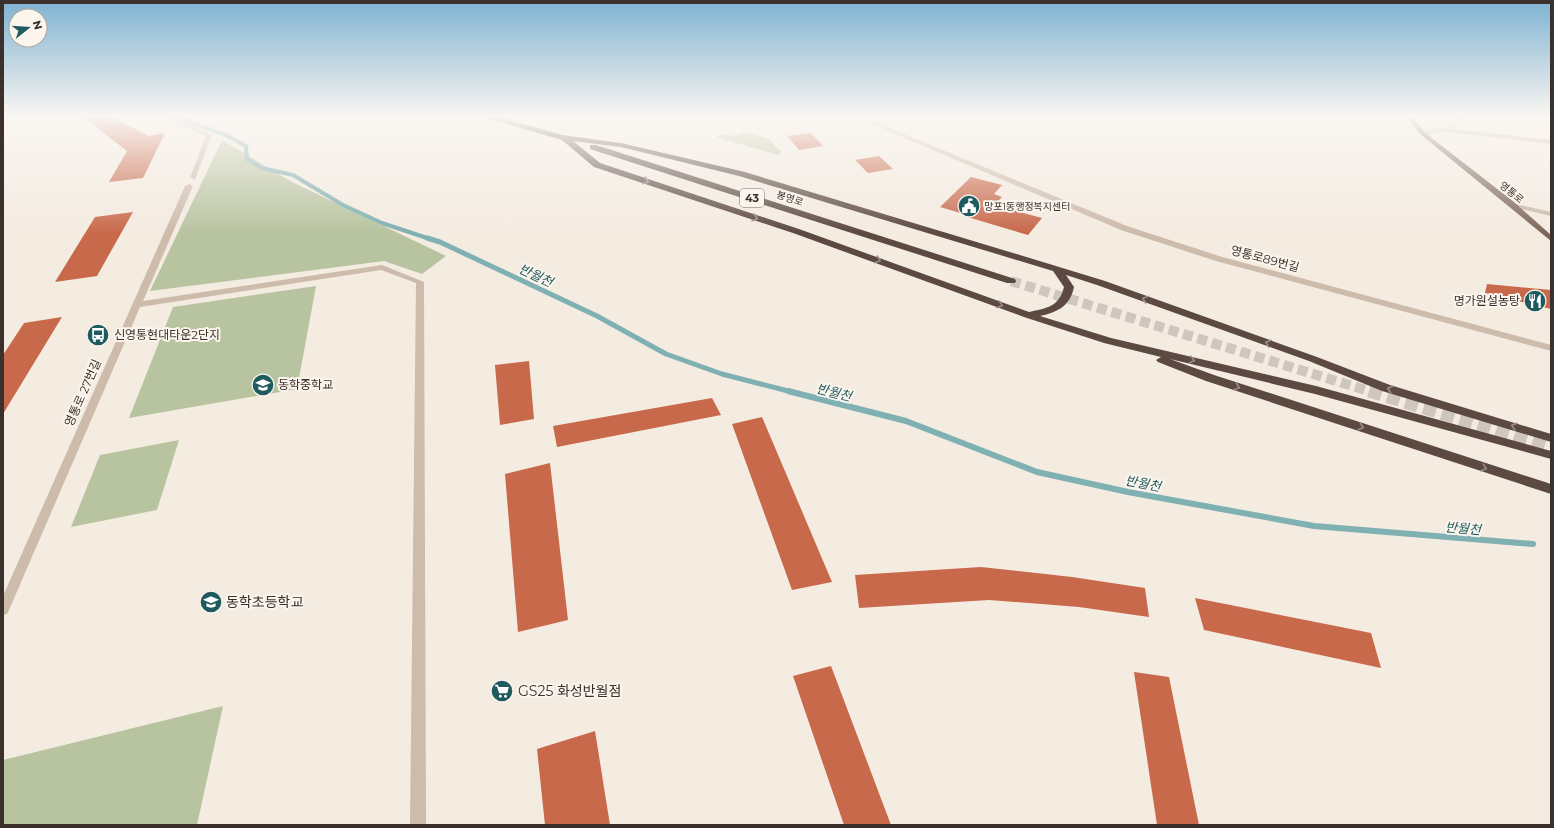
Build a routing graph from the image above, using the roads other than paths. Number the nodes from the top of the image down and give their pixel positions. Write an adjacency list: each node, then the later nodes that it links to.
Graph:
1 (201, 156): 12 (street, 영통로 27번길)
2 (586, 156): 13 (highway, one-way to 13)
3 (621, 156): 11 (highway, 봉영로 / 43)
4 (665, 156): 10 (highway)
5 (952, 156): 15 (street, 영통로89번길)
6 (1450, 156): 7 (main road, 영통로)
7 (1511, 204): 8 (street); 9 (main road, 영통로)
8 (1551, 214)
9 (1551, 239)
10 (1030, 261): 13 (highway); 16 (highway, one-way to 10)
11 (1011, 281)
12 (136, 305): 19 (street, 영통로 27번길); 20 (street)
13 (1028, 315): 14 (highway)
14 (1108, 341): 17 (highway, one-way to 17); 18 (highway, one-way to 18)
15 (1551, 348)
16 (1551, 438)
17 (1551, 455)
18 (1551, 489)
19 (3, 610)
20 (418, 825)

